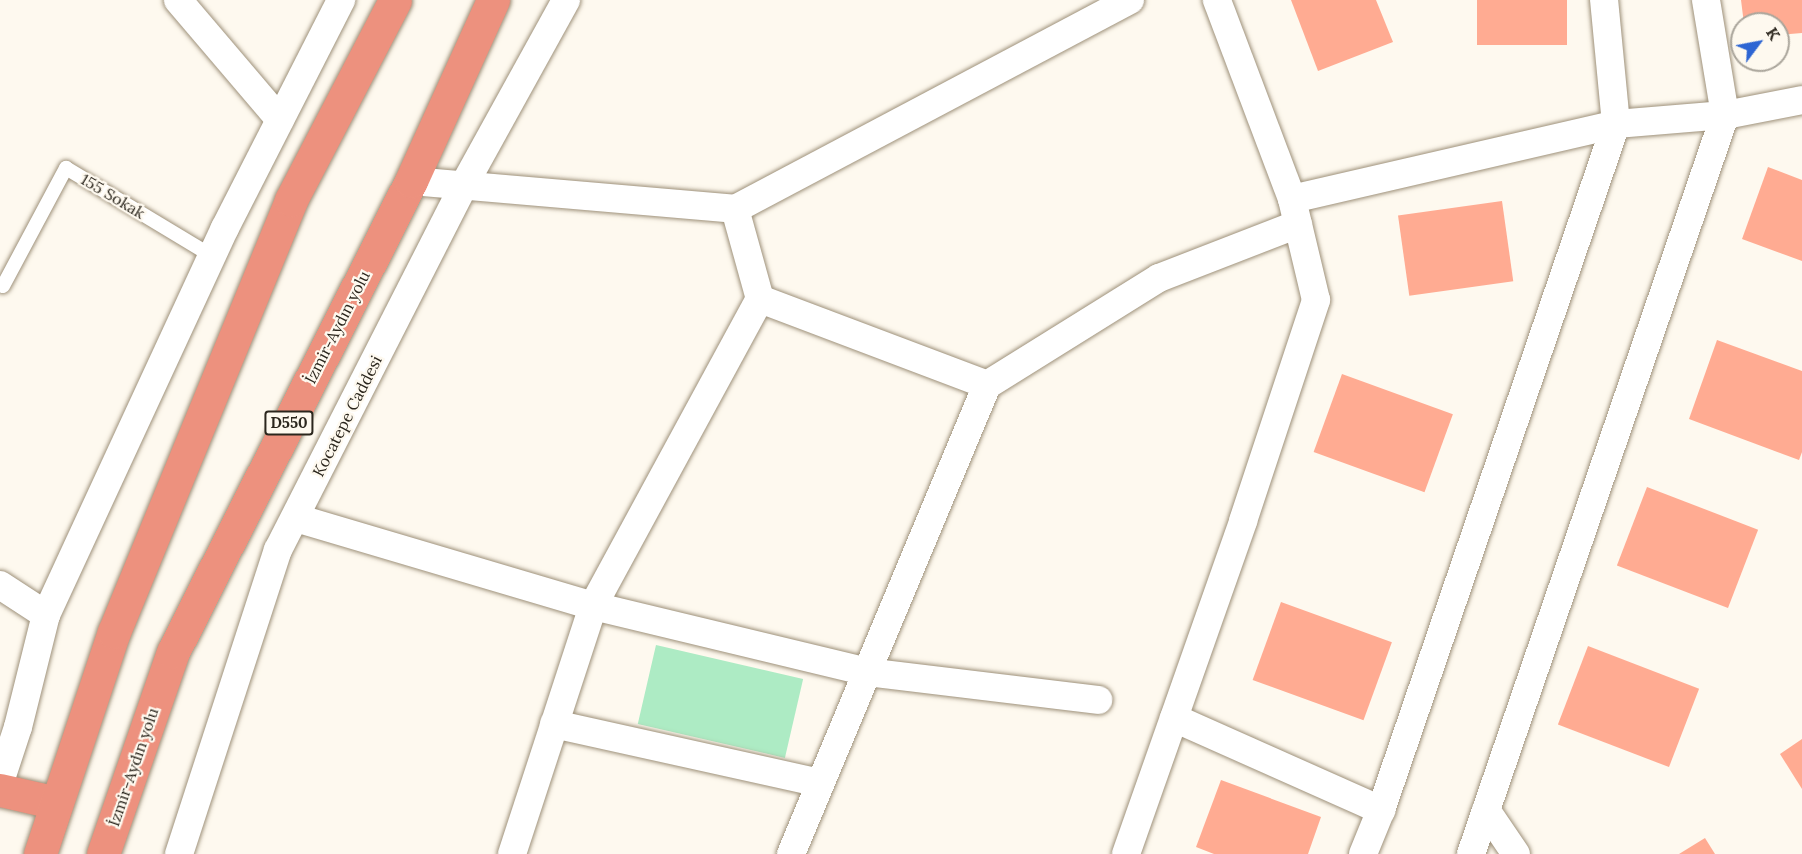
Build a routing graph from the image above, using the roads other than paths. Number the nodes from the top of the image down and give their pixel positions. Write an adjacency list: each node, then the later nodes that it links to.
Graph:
1 (178, 0): 12 (street)
2 (341, 0): 12 (street)
3 (395, 0): 34 (highway)
4 (494, 0): 14 (highway, İzmir-Aydın yolu / D550)
5 (566, 0): 15 (street, Kocatepe Caddesi)
6 (1130, 0): 16 (street)
7 (1217, 0): 17 (street)
8 (1604, 0): 13 (street)
9 (1706, 0): 11 (street)
10 (1802, 100): 11 (street)
11 (1725, 115): 13 (street); 36 (street)
12 (280, 120): 18 (street)
13 (1616, 124): 17 (street); 35 (street)
14 (411, 181): 15 (street); 38 (highway, İzmir-Aydın yolu / D550)
15 (464, 185): 16 (street); 22 (street, Kocatepe Caddesi)
16 (735, 209): 20 (street)
17 (1295, 211): 21 (street); 28 (street)
18 (212, 256): 19 (lane, 155 Sokak); 25 (street)
19 (3, 286)
20 (760, 299): 21 (street); 24 (street)
21 (987, 385): 26 (street)
22 (296, 518): 24 (street); 39 (street, Kocatepe Caddesi)
23 (0, 585): 25 (street)
24 (593, 606): 26 (street); 29 (street)
25 (46, 615): 30 (street)
26 (867, 672): 27 (street); 32 (street)
27 (1098, 700)
28 (1174, 718): 35 (street); 42 (street)
29 (554, 724): 32 (street); 40 (street)
30 (9, 725): 31 (street)
31 (0, 782)
32 (820, 783): 41 (street)
33 (0, 790): 34 (highway)
34 (57, 802): 37 (highway)
35 (1381, 810): 43 (street)
36 (1486, 810): 44 (street); 45 (street)
37 (40, 854)
38 (103, 854)
39 (179, 854)
40 (512, 854)
41 (790, 854)
42 (1126, 854)
43 (1363, 854)
44 (1471, 854)
45 (1516, 854)

